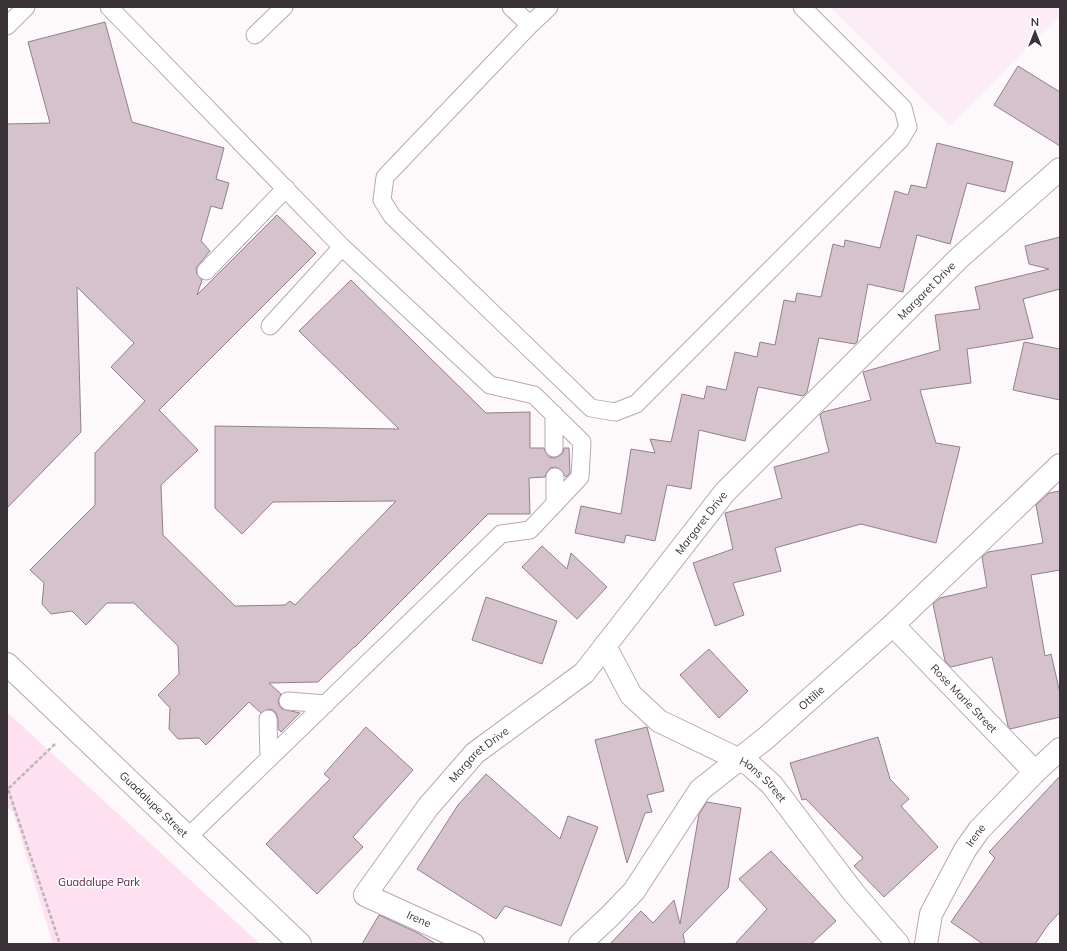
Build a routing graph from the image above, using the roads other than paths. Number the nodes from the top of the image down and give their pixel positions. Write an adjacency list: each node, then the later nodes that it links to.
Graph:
1 (26, 7): 8 (lane)
2 (109, 7): 11 (lane)
3 (284, 7): 9 (lane)
4 (511, 7): 7 (lane)
5 (549, 7): 7 (lane)
6 (802, 7): 7 (lane)
7 (530, 25)
8 (7, 26)
9 (255, 35)
10 (1060, 169): 21 (street, Margaret Drive)
11 (286, 188): 12 (lane); 13 (lane)
12 (342, 247): 14 (lane); 15 (lane)
13 (206, 271)
14 (270, 326)
15 (554, 414): 16 (lane); 19 (lane)
16 (554, 448)
17 (1060, 465): 20 (street, Ottilie)
18 (555, 477): 19 (lane)
19 (555, 504): 24 (lane)
20 (893, 625): 28 (street, Ottilie); 29 (street, Rose Marie Street)
21 (605, 646): 28 (street, Hans Street); 31 (street, Margaret Drive)
22 (7, 664): 30 (street, Guadalupe Street)
23 (288, 701): 24 (lane)
24 (326, 704): 27 (lane)
25 (268, 719): 27 (lane)
26 (1060, 749): 29 (street, Irene)
27 (269, 759): 30 (lane)
28 (738, 759): 34 (street, Ottilie); 35 (street, Hans Street)
29 (1035, 772): 36 (street, Irene)
30 (188, 838): 32 (street, Guadalupe Street)
31 (365, 895): 33 (street, Irene)
32 (300, 944)
33 (473, 944)
34 (580, 944)
35 (898, 944)
36 (926, 944)

